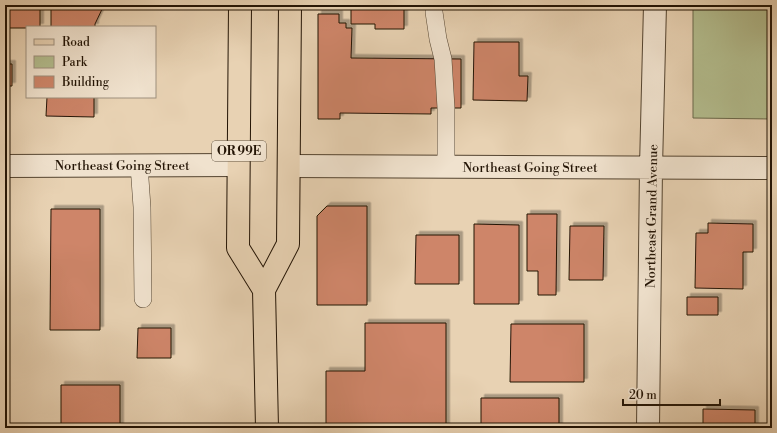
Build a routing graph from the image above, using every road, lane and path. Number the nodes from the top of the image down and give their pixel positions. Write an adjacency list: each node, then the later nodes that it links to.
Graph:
1 (240, 5): 6 (main road, OR 99E)
2 (290, 5): 8 (main road)
3 (434, 5): 9 (lane)
4 (655, 5): 10 (street, Northeast Grand Avenue)
5 (139, 165): 6 (street, Northeast Going Street); 7 (street, Northeast Going Street); 13 (lane)
6 (238, 165): 12 (main road, OR 99E)
7 (5, 166)
8 (289, 166): 9 (street, Northeast Going Street); 12 (main road)
9 (446, 166): 10 (street, Northeast Going Street)
10 (651, 167): 11 (street, Northeast Going Street); 15 (street, Northeast Grand Avenue)
11 (772, 168)
12 (264, 290): 14 (main road)
13 (143, 299)
14 (267, 428)
15 (648, 428)

